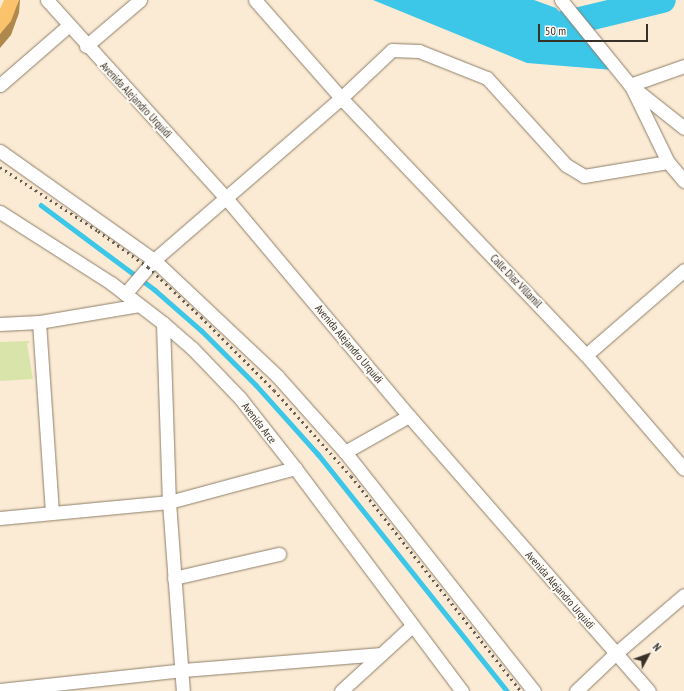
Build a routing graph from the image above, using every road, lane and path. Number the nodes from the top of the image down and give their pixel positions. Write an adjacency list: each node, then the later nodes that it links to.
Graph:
1 (47, 0): 5 (street, Avenida Alejandro Urquidi)
2 (140, 0): 6 (street)
3 (255, 0): 10 (street, Calle Diaz Villamil)
4 (561, 0): 9 (street)
5 (69, 25): 6 (street, Avenida Alejandro Urquidi); 8 (street)
6 (86, 46): 15 (street, Avenida Alejandro Urquidi)
7 (684, 66): 9 (street)
8 (0, 85)
9 (630, 85): 11 (street); 13 (street)
10 (341, 98): 13 (street); 15 (street); 24 (street, Calle Diaz Villamil)
11 (684, 128)
12 (0, 151): 17 (street)
13 (668, 162): 14 (street)
14 (684, 181)
15 (226, 198): 17 (street); 25 (street, Avenida Alejandro Urquidi)
16 (0, 212): 19 (street, Avenida Arce)
17 (154, 260): 19 (street); 26 (street)
18 (684, 270): 24 (street)
19 (125, 294): 20 (street, Avenida Arce)
20 (138, 305): 21 (street); 22 (street, Avenida Arce)
21 (39, 322): 23 (street); 30 (street)
22 (163, 322): 27 (street, Avenida Arce); 29 (street)
23 (0, 324)
24 (586, 355): 28 (street, Calle Diaz Villamil)
25 (409, 416): 26 (street); 37 (street, Avenida Alejandro Urquidi)
26 (345, 452): 43 (street)
27 (294, 468): 29 (street); 35 (street, Avenida Arce)
28 (684, 469)
29 (169, 502): 30 (street); 33 (street)
30 (52, 513): 31 (street)
31 (0, 518)
32 (279, 554): 33 (street)
33 (174, 578): 38 (street)
34 (684, 595): 37 (street)
35 (412, 626): 36 (street); 42 (street, Avenida Arce)
36 (381, 654): 38 (street); 41 (street)
37 (615, 654): 44 (street); 45 (street, Avenida Alejandro Urquidi)
38 (183, 670): 39 (street); 40 (street)
39 (0, 690)
40 (183, 691)
41 (341, 691)
42 (462, 691)
43 (534, 691)
44 (576, 691)
45 (649, 691)

